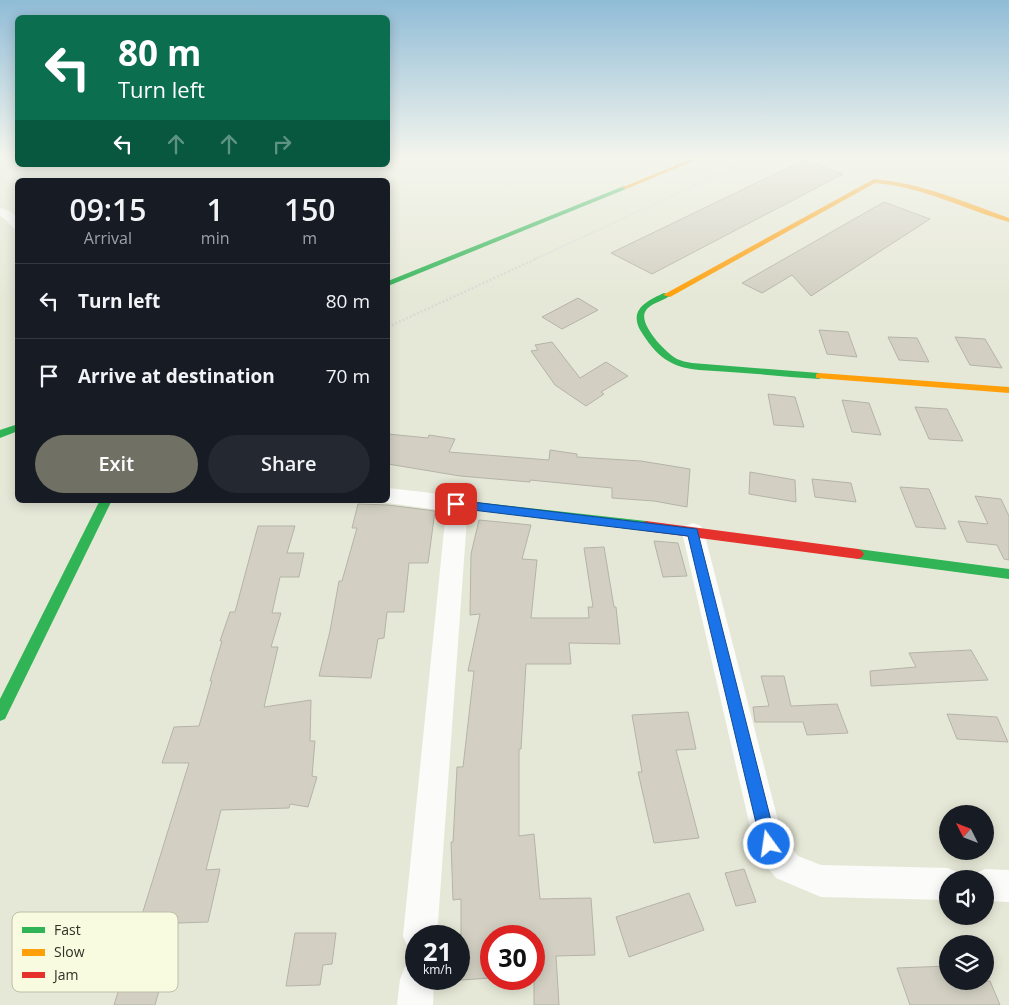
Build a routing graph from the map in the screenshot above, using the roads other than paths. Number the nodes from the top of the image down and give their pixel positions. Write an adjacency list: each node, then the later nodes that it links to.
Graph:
1 (588, 203): 7 (street)
2 (834, 203): 8 (street)
3 (959, 203): 5 (street)
4 (0, 212): 6 (street)
5 (1009, 220)
6 (15, 222)
7 (390, 283)
8 (1009, 390)
9 (15, 428): 10 (street)
10 (0, 434)
11 (390, 496): 13 (street)
12 (105, 503): 16 (street)
13 (456, 504): 14 (street); 20 (street)
14 (693, 532): 15 (street); 17 (street)
15 (1009, 574)
16 (0, 714)
17 (939, 884)
18 (994, 885): 19 (street)
19 (1009, 886)
20 (421, 925)
21 (416, 990): 22 (street)
22 (414, 1005)

